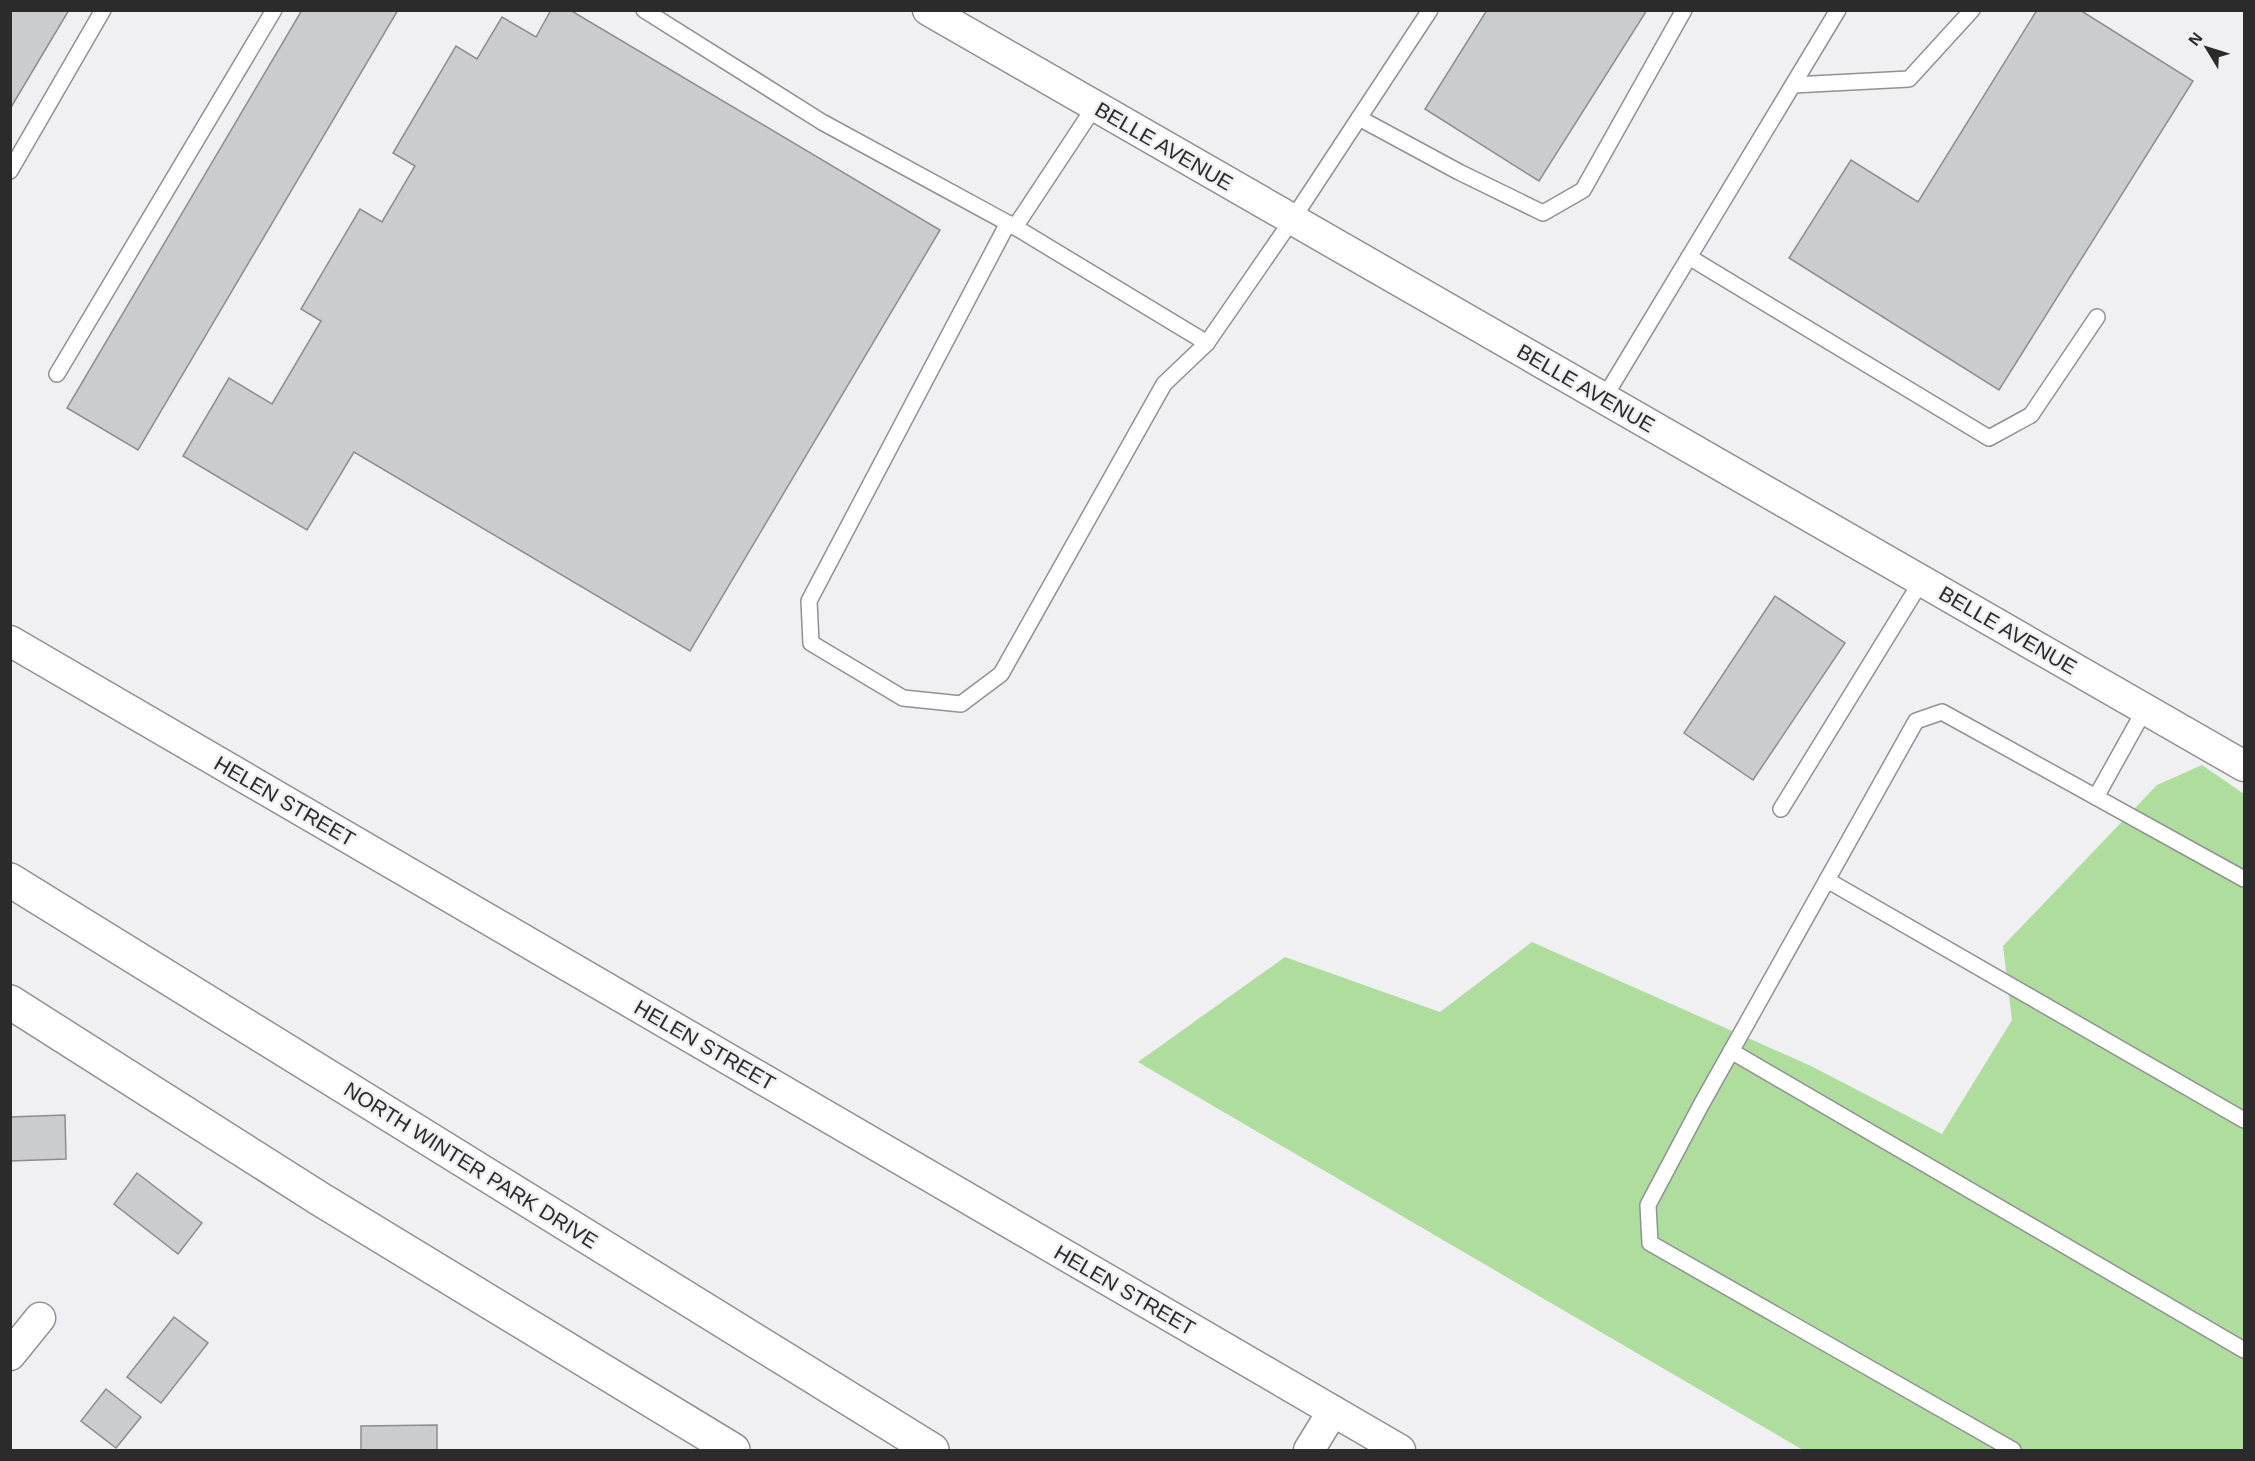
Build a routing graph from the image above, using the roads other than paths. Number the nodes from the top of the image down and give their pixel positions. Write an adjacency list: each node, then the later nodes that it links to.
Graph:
1 (103, 10): 12 (lane)
2 (274, 10): 18 (lane)
3 (644, 10): 14 (lane)
4 (928, 10): 10 (street, BELLE AVENUE)
5 (1430, 10): 11 (lane)
6 (1684, 10): 11 (lane)
7 (1838, 10): 9 (lane)
8 (1972, 10): 9 (lane)
9 (1793, 85): 15 (lane)
10 (1095, 106): 13 (street, BELLE AVENUE); 14 (lane)
11 (1359, 118): 13 (lane)
12 (10, 171)
13 (1292, 220): 17 (lane); 19 (street, BELLE AVENUE)
14 (1011, 225): 17 (lane); 17 (lane)
15 (1689, 257): 16 (lane); 19 (lane)
16 (2097, 317)
17 (1207, 343)
18 (57, 374)
19 (1604, 398): 20 (street, BELLE AVENUE)
20 (1922, 580): 22 (street, BELLE AVENUE); 25 (lane)
21 (10, 640): 35 (street, HELEN STREET)
22 (2145, 709): 23 (street, BELLE AVENUE); 24 (lane)
23 (2244, 766)
24 (2096, 797): 26 (lane); 28 (lane)
25 (1780, 809)
26 (2244, 879)
27 (10, 880): 37 (street, NORTH WINTER PARK DRIVE)
28 (1827, 880): 30 (lane); 31 (lane)
29 (10, 1002): 36 (street)
30 (1731, 1051): 33 (lane); 40 (lane)
31 (2244, 1120)
32 (40, 1318): 34 (street)
33 (2244, 1350)
34 (10, 1355)
35 (1333, 1411): 38 (street); 39 (street, HELEN STREET)
36 (733, 1450)
37 (932, 1450)
38 (1309, 1450)
39 (1400, 1450)
40 (2013, 1450)

